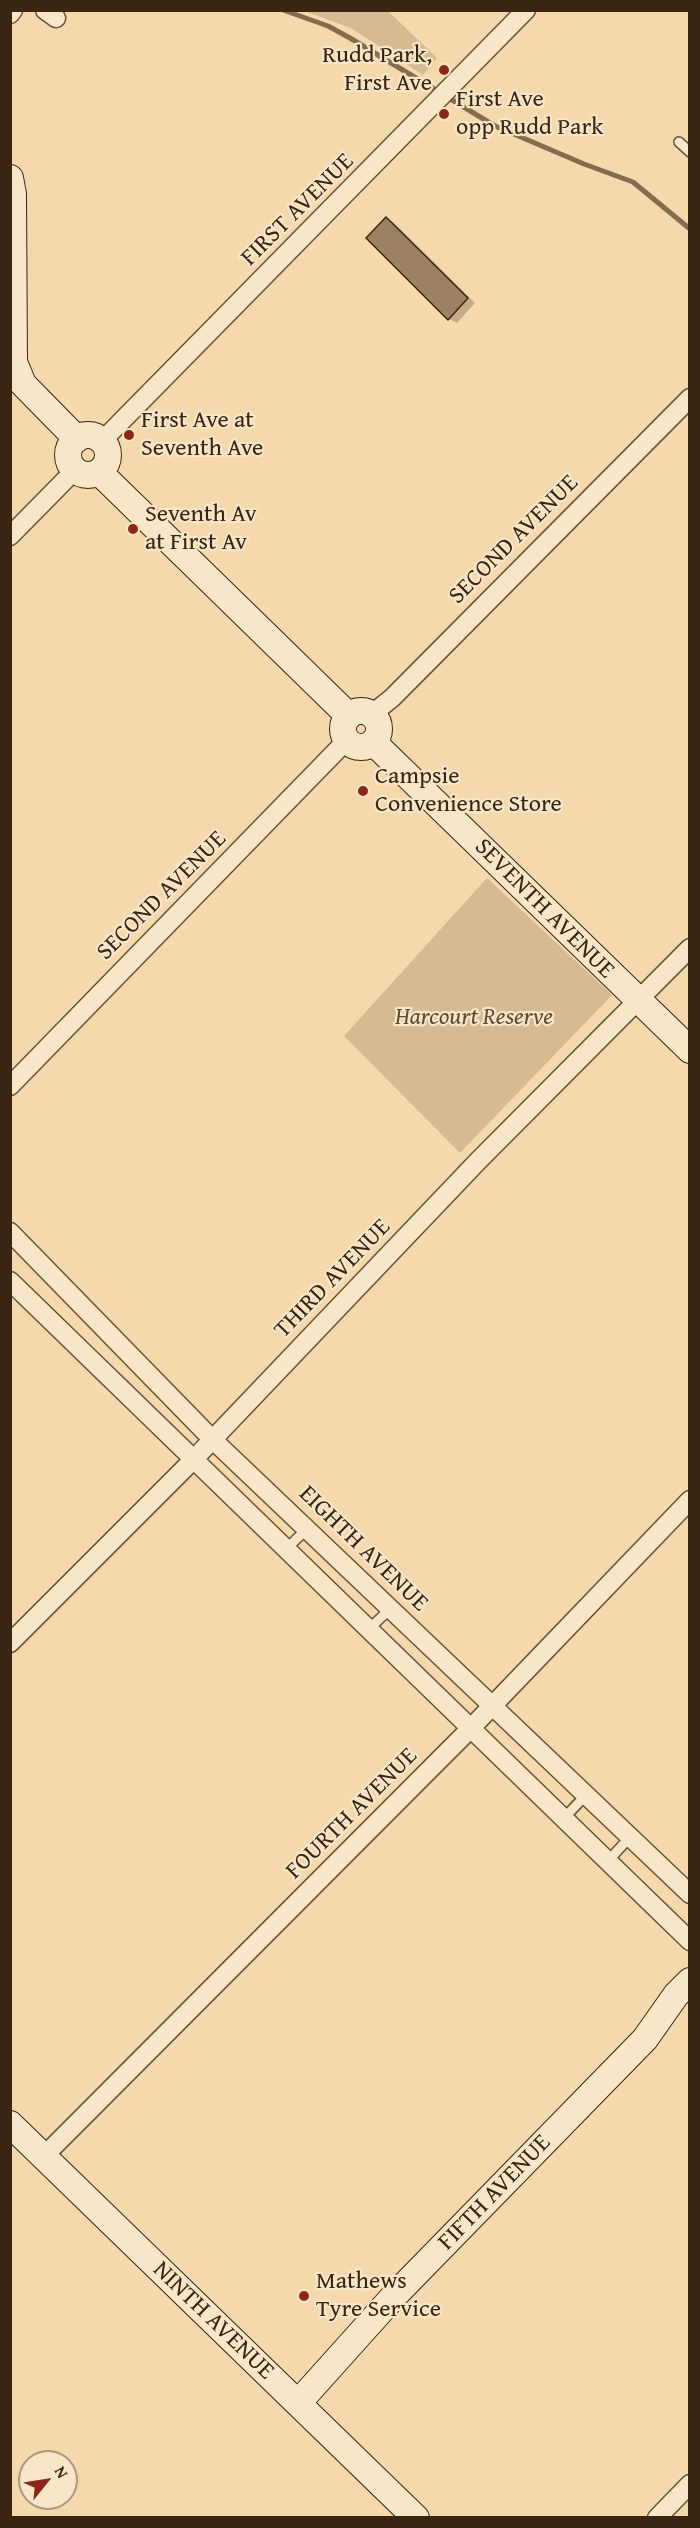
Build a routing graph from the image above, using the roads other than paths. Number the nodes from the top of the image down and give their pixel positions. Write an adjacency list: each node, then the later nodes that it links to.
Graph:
1 (526, 10): 6 (street, FIRST AVENUE)
2 (679, 142): 3 (lane)
3 (690, 152)
4 (10, 178): 6 (main road)
5 (690, 398): 9 (street, SECOND AVENUE)
6 (89, 440): 7 (main road); 7 (main road)
7 (87, 471): 8 (street); 9 (main road)
8 (10, 536)
9 (356, 723): 11 (main road, SEVENTH AVENUE); 13 (street, SECOND AVENUE)
10 (690, 948): 11 (street, THIRD AVENUE)
11 (637, 1000): 12 (main road, SEVENTH AVENUE); 16 (street, THIRD AVENUE)
12 (690, 1050)
13 (10, 1086)
14 (10, 1232): 16 (street, EIGHTH AVENUE)
15 (10, 1281): 17 (street)
16 (212, 1439): 17 (street, THIRD AVENUE); 19 (street, EIGHTH AVENUE)
17 (194, 1459): 20 (street); 23 (street, THIRD AVENUE)
18 (690, 1500): 24 (street, FOURTH AVENUE)
19 (307, 1529): 20 (lane); 21 (street, EIGHTH AVENUE)
20 (286, 1549): 22 (street)
21 (390, 1609): 22 (lane); 24 (street, EIGHTH AVENUE)
22 (369, 1629): 25 (street)
23 (10, 1642)
24 (492, 1706): 25 (street, FOURTH AVENUE); 26 (street, EIGHTH AVENUE)
25 (471, 1728): 27 (street); 36 (street, FOURTH AVENUE)
26 (586, 1795): 27 (lane); 28 (street, EIGHTH AVENUE)
27 (564, 1818): 29 (street)
28 (630, 1837): 29 (lane); 30 (street, EIGHTH AVENUE)
29 (608, 1861): 31 (street)
30 (690, 1894)
31 (690, 1941)
32 (690, 1981): 34 (main road, FIFTH AVENUE)
33 (690, 2007): 34 (main road, FIFTH AVENUE)
34 (645, 2039): 37 (main road, FIFTH AVENUE)
35 (10, 2124): 36 (main road, NINTH AVENUE)
36 (44, 2157): 37 (main road, NINTH AVENUE)
37 (298, 2403): 39 (main road, NINTH AVENUE)
38 (690, 2484): 40 (street)
39 (416, 2517)
40 (657, 2517)

